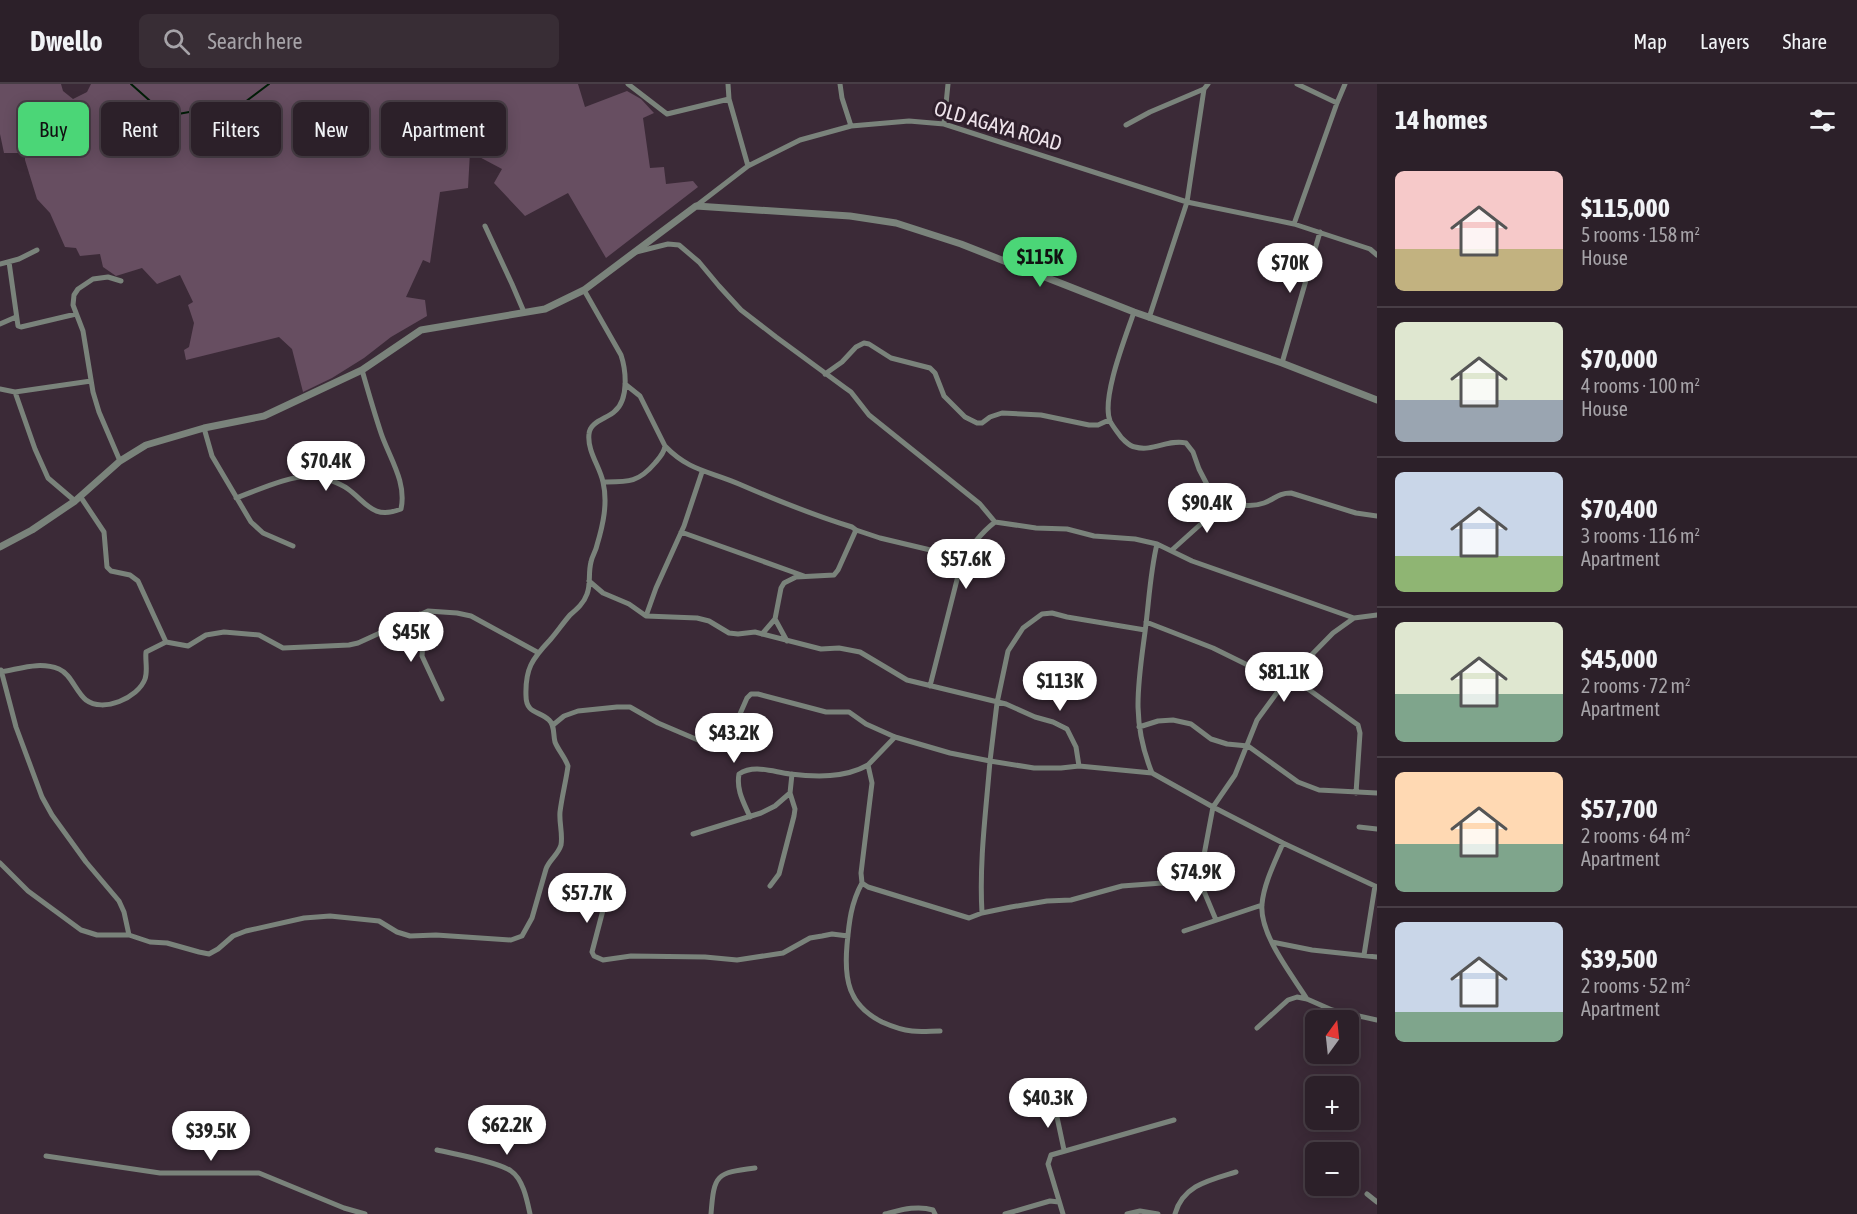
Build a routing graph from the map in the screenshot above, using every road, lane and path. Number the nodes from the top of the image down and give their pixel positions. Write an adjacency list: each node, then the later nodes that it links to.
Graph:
1 (628, 84): 8 (street)
2 (728, 84): 8 (street)
3 (840, 84): 12 (street)
4 (948, 84): 10 (street)
5 (1297, 84): 9 (street)
6 (1346, 84): 9 (street)
7 (1206, 86): 11 (street); 14 (street)
8 (729, 99): 13 (street)
9 (1337, 103): 16 (street)
10 (944, 124): 12 (street, OLD AGAYA ROAD); 14 (street, OLD AGAYA ROAD)
11 (1126, 125)
12 (851, 126): 13 (street, OLD AGAYA ROAD)
13 (748, 166): 15 (street, OLD AGAYA ROAD)
14 (1186, 202): 16 (street, OLD AGAYA ROAD); 30 (street)
15 (696, 206): 20 (street); 27 (street)
16 (1294, 224): 18 (street, OLD AGAYA ROAD)
17 (485, 226): 26 (street)
18 (1320, 232): 21 (street, OLD AGAYA ROAD); 32 (street)
19 (37, 250): 22 (street)
20 (634, 253): 25 (street); 34 (street)
21 (1377, 255)
22 (9, 262): 23 (street); 29 (street)
23 (0, 264)
24 (121, 281): 28 (street)
25 (584, 290): 26 (street); 36 (street)
26 (524, 312): 33 (street)
27 (1134, 312): 30 (street); 40 (street)
28 (76, 314): 29 (street); 35 (street)
29 (16, 317): 31 (street)
30 (1149, 318): 32 (street)
31 (0, 324)
32 (1281, 363): 39 (street)
33 (362, 370): 41 (street); 46 (street)
34 (825, 375): 40 (street); 50 (street)
35 (91, 381): 38 (street); 43 (street)
36 (625, 384): 42 (street); 45 (street)
37 (0, 389): 38 (street)
38 (15, 392): 47 (street)
39 (1377, 400)
40 (1110, 420): 48 (street)
41 (204, 428): 43 (street); 46 (street)
42 (665, 446): 44 (street); 45 (street)
43 (120, 461): 47 (street)
44 (702, 472): 51 (street); 52 (street)
45 (603, 482): 59 (street)
46 (236, 498): 55 (street)
47 (77, 499): 54 (street); 69 (street)
48 (1215, 500): 49 (street); 56 (street)
49 (1377, 516)
50 (995, 522): 53 (street); 57 (street)
51 (856, 530): 57 (street); 58 (street)
52 (681, 532): 58 (street); 62 (street)
53 (1156, 544): 56 (street); 65 (street)
54 (0, 546)
55 (293, 546)
56 (1172, 550): 63 (street)
57 (964, 558): 74 (street)
58 (806, 577): 64 (street)
59 (589, 581): 62 (street); 70 (street)
60 (420, 614): 69 (street); 70 (street); 75 (street)
61 (1377, 615): 63 (street)
62 (646, 616): 67 (street)
63 (1354, 618): 72 (street)
64 (775, 619): 67 (street); 68 (street)
65 (1146, 622): 66 (street); 73 (street)
66 (1145, 630): 76 (street); 78 (street)
67 (762, 634): 68 (street)
68 (786, 641): 74 (street)
69 (166, 642): 71 (street)
70 (537, 652): 77 (street)
71 (0, 671): 105 (street)
72 (1290, 676): 73 (street); 87 (street)
73 (1284, 683): 80 (street)
74 (930, 686): 76 (street)
75 (442, 699)
76 (997, 703): 81 (street); 83 (street)
77 (553, 724): 79 (street); 105 (street)
78 (1139, 727): 80 (street); 84 (street)
79 (895, 737): 81 (street); 82 (street)
80 (1248, 746): 87 (street); 89 (street)
81 (990, 761): 83 (street); 102 (street)
82 (868, 765): 85 (street); 97 (street)
83 (1079, 766): 84 (street)
84 (1152, 773): 89 (street)
85 (792, 774): 86 (street); 90 (street)
86 (790, 793): 90 (street); 98 (street)
87 (1356, 793): 88 (street)
88 (1377, 793)
89 (1213, 807): 94 (street); 96 (street)
90 (750, 816): 93 (street)
91 (1359, 827): 92 (street)
92 (1377, 829)
93 (693, 834)
94 (1283, 843): 99 (street); 101 (street)
95 (0, 863): 105 (street)
96 (1198, 877): 102 (street); 103 (street)
97 (862, 883): 102 (street); 106 (street)
98 (770, 886)
99 (1376, 887): 108 (street)
100 (609, 891): 106 (street)
101 (1262, 905): 103 (street); 107 (street)
102 (982, 913)
103 (1216, 920): 104 (street)
104 (1184, 930)
105 (129, 935)
106 (848, 936): 113 (street)
107 (1272, 942): 108 (street); 110 (street)
108 (1364, 955): 109 (street)
109 (1377, 957)
110 (1307, 999): 111 (street); 112 (street)
111 (1377, 1020)
112 (1257, 1028)
113 (940, 1031)
114 (1054, 1103): 117 (street)
115 (1173, 1120): 117 (street)
116 (437, 1150): 125 (street)
117 (1065, 1150): 122 (street)
118 (46, 1156): 124 (street)
119 (755, 1168): 126 (street)
120 (1236, 1172): 133 (street)
121 (1367, 1194): 123 (street)
122 (1059, 1202): 129 (street); 130 (street)
123 (1377, 1202)
124 (365, 1214)
125 (530, 1214)
126 (711, 1214)
127 (885, 1214): 128 (street)
128 (935, 1214)
129 (1005, 1214)
130 (1063, 1214)
131 (1127, 1214): 132 (street)
132 (1158, 1214)
133 (1175, 1214)

